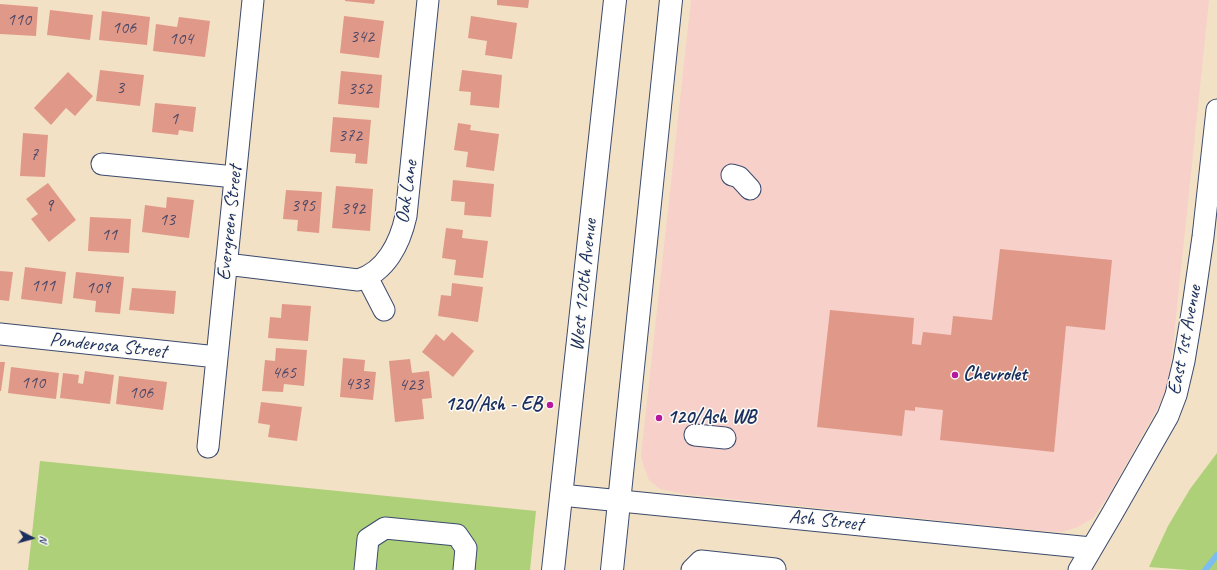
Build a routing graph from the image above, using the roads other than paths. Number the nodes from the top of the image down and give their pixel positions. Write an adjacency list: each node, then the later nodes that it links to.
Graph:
1 (254, 0): 8 (street, Evergreen Street)
2 (428, 0): 11 (street, Oak Lane)
3 (615, 0): 18 (main road, West 120th Avenue)
4 (671, 0): 19 (main road)
5 (1217, 110): 20 (street, East 1st Avenue)
6 (102, 164): 8 (street)
7 (732, 175): 9 (street)
8 (235, 178): 10 (street, Evergreen Street)
9 (750, 189)
10 (226, 264): 11 (street); 14 (street, Evergreen Street)
11 (367, 277): 12 (street)
12 (384, 310)
13 (0, 334): 14 (street, Ponderosa Street)
14 (217, 357): 17 (street, Evergreen Street)
15 (695, 435): 16 (street)
16 (725, 438)
17 (208, 447)
18 (561, 495): 19 (street, Ash Street); 24 (main road, West 120th Avenue)
19 (619, 500): 20 (street, Ash Street); 25 (main road)
20 (1091, 548): 27 (street, East 1st Avenue)
21 (775, 568): 26 (street)
22 (364, 570): 23 (street)
23 (464, 570)
24 (553, 570)
25 (612, 570)
26 (692, 570)
27 (1078, 570)

